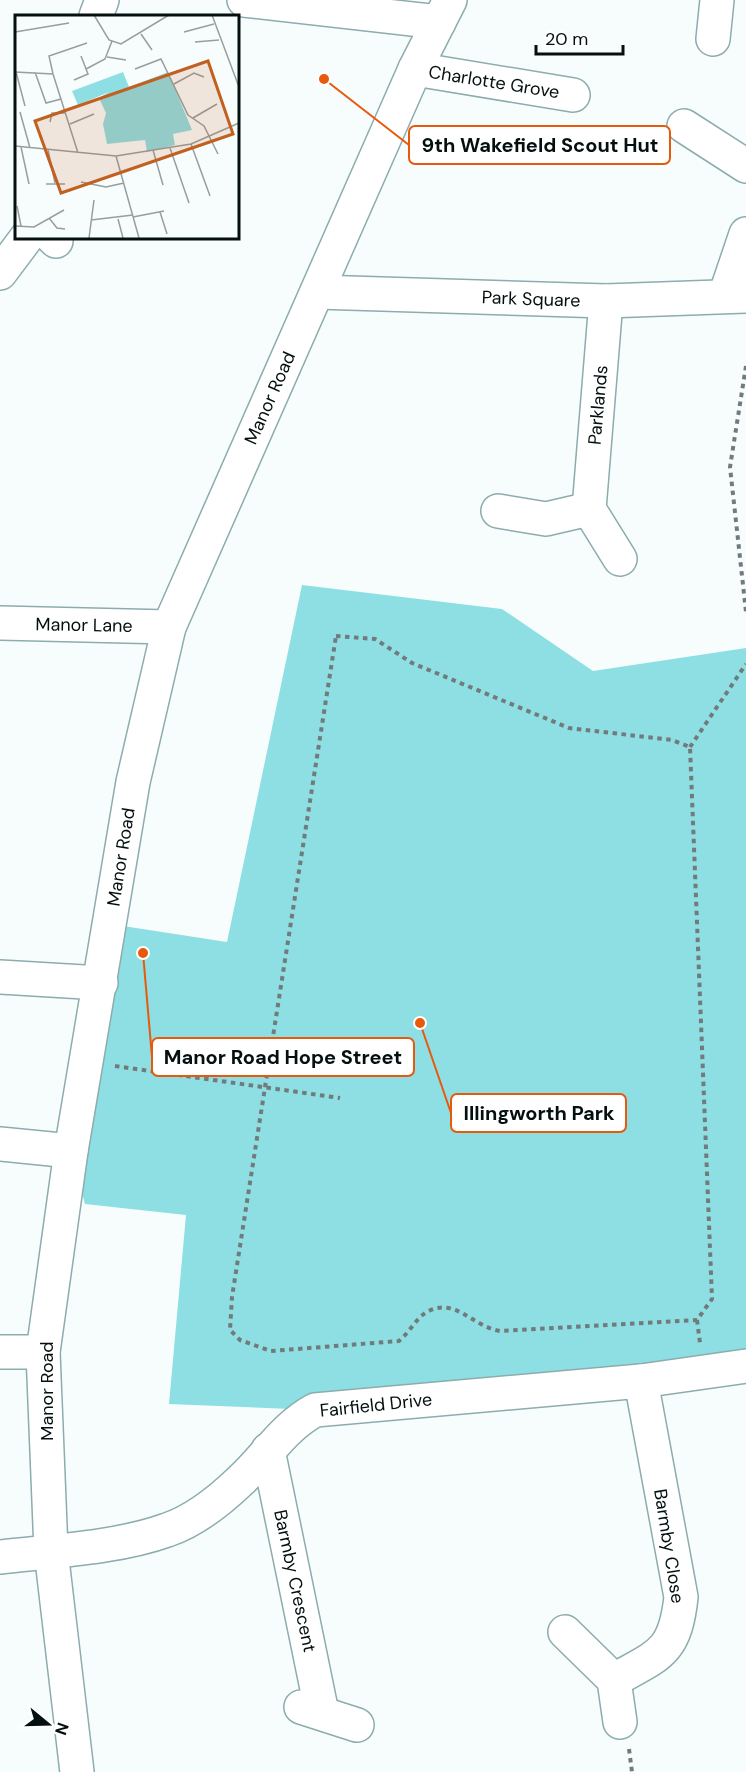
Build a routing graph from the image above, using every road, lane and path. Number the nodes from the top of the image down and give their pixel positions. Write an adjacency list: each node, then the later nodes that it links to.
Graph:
1 (102, 0): 5 (street)
2 (244, 0): 4 (street)
3 (717, 0): 6 (street)
4 (444, 11): 7 (street, Manor Road)
5 (96, 15)
6 (713, 39)
7 (415, 69): 8 (street, Charlotte Grove); 14 (street, Manor Road)
8 (573, 95)
9 (684, 126): 10 (street)
10 (746, 166)
11 (746, 234): 15 (street)
12 (45, 238): 13 (street)
13 (0, 273)
14 (317, 292): 16 (street, Park Square); 23 (street, Manor Road)
15 (735, 296): 16 (street, Park Square)
16 (606, 301): 18 (street, Parklands)
17 (746, 366): 21 (path)
18 (589, 509): 19 (street); 20 (street)
19 (498, 511)
20 (620, 559)
21 (746, 612)
22 (0, 623): 23 (street, Manor Lane)
23 (169, 627): 27 (street, Manor Road)
24 (746, 664): 25 (path)
25 (690, 747): 29 (path); 29 (path)
26 (0, 977): 27 (street)
27 (101, 983): 28 (street, Manor Road)
28 (87, 1062): 29 (path); 32 (street, Manor Road)
29 (265, 1087): 30 (path)
30 (340, 1098)
31 (0, 1144): 32 (street)
32 (71, 1151): 34 (street, Manor Road)
33 (0, 1352): 34 (street)
34 (43, 1352): 38 (street, Manor Road)
35 (746, 1366): 36 (street, Fairfield Drive)
36 (641, 1381): 37 (street, Fairfield Drive); 41 (street, Barmby Close)
37 (268, 1450): 38 (street, Fairfield Drive); 43 (street, Barmby Crescent)
38 (51, 1551): 39 (street, Fairfield Drive); 44 (street, Manor Road)
39 (0, 1557)
40 (566, 1632): 41 (street)
41 (614, 1680): 42 (street)
42 (620, 1722)
43 (357, 1725)
44 (77, 1772)

